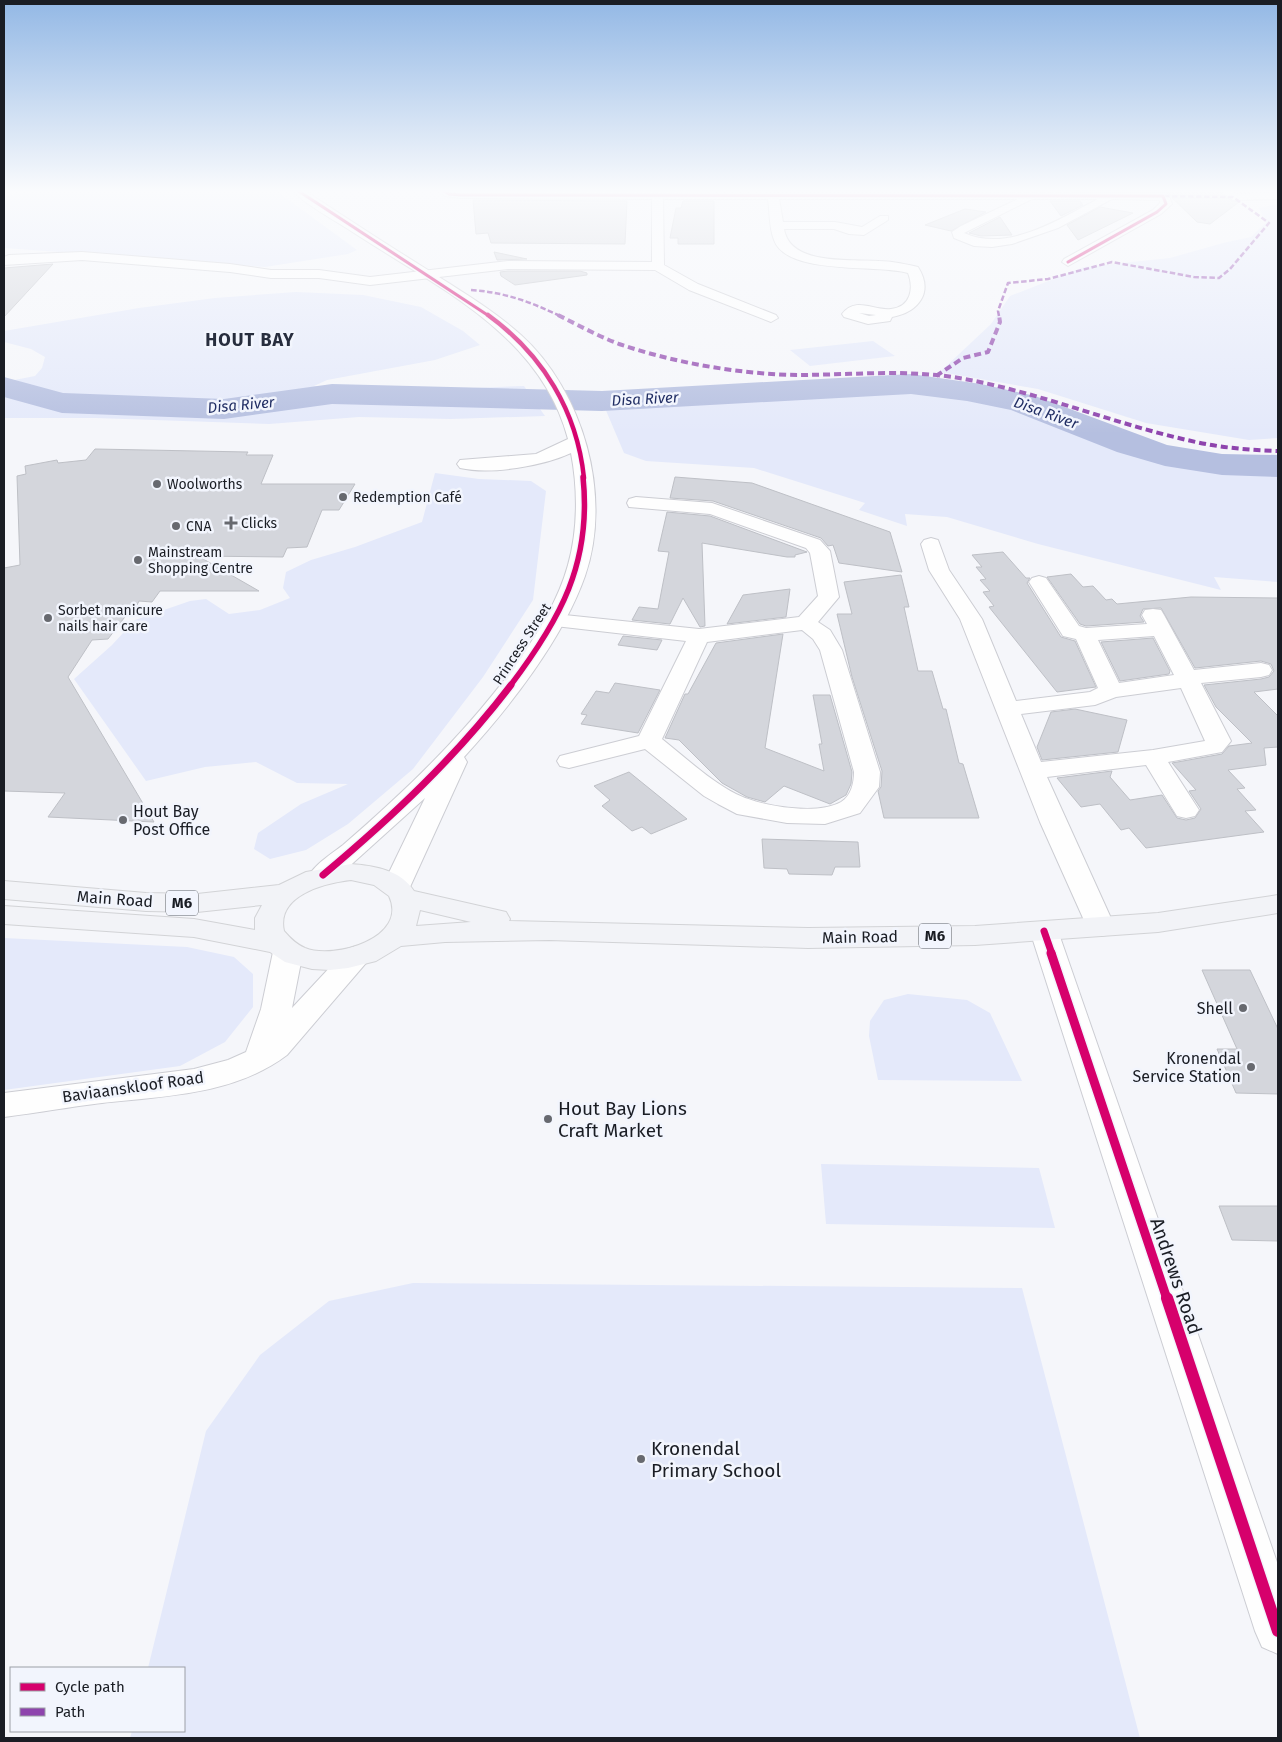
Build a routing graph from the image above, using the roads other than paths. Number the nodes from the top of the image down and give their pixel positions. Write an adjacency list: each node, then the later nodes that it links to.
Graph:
1 (251, 271): 7 (street)
2 (333, 271): 9 (street)
3 (422, 271): 8 (street, Princess Street)
4 (451, 271): 8 (street)
5 (662, 271): 10 (street)
6 (913, 271): 12 (street)
7 (300, 273): 9 (street)
8 (426, 274): 9 (street); 14 (street, Princess Street)
9 (344, 278)
10 (679, 280): 11 (street); 13 (street)
11 (655, 281)
12 (887, 313)
13 (771, 318)
14 (579, 440): 15 (street); 19 (street, Princess Street)
15 (466, 464)
16 (636, 503): 20 (street)
17 (931, 544): 26 (street)
18 (1038, 582): 21 (street)
19 (555, 620): 22 (street); 28 (street, Princess Street)
20 (806, 623): 22 (street); 27 (street)
21 (1069, 632): 24 (street); 25 (street)
22 (699, 636): 27 (street)
23 (1261, 670): 24 (street)
24 (1187, 678): 25 (street); 29 (street)
25 (1110, 691): 26 (street)
26 (1008, 709): 31 (street)
27 (648, 741): 30 (street)
28 (462, 747): 33 (street, Princess Street); 36 (street, Princess Street)
29 (1153, 757): 31 (street); 32 (street)
30 (569, 761)
31 (1032, 770): 39 (street)
32 (1186, 810)
33 (323, 875): 35 (main road, Main Road / M6); 36 (main road, Main Road / M6)
34 (4, 890): 35 (main road, Main Road / M6)
35 (286, 893): 43 (main road, Main Road / M6)
36 (401, 893): 40 (main road, Main Road / M6); 42 (main road)
37 (1278, 904): 39 (main road, Main Road / M6)
38 (4, 915): 43 (main road, Main Road / M6)
39 (1101, 928): 41 (main road, Main Road / M6)
40 (590, 930): 41 (main road, Main Road / M6); 42 (main road, Main Road / M6)
41 (1044, 931): 47 (street, Andrews Road)
42 (394, 937): 44 (main road, Main Road / M6)
43 (282, 948): 44 (main road, Main Road / M6); 45 (street)
44 (357, 956): 45 (street, Baviaanskloof Road)
45 (260, 1058): 46 (street, Baviaanskloof Road)
46 (4, 1105)
47 (1278, 1630)

